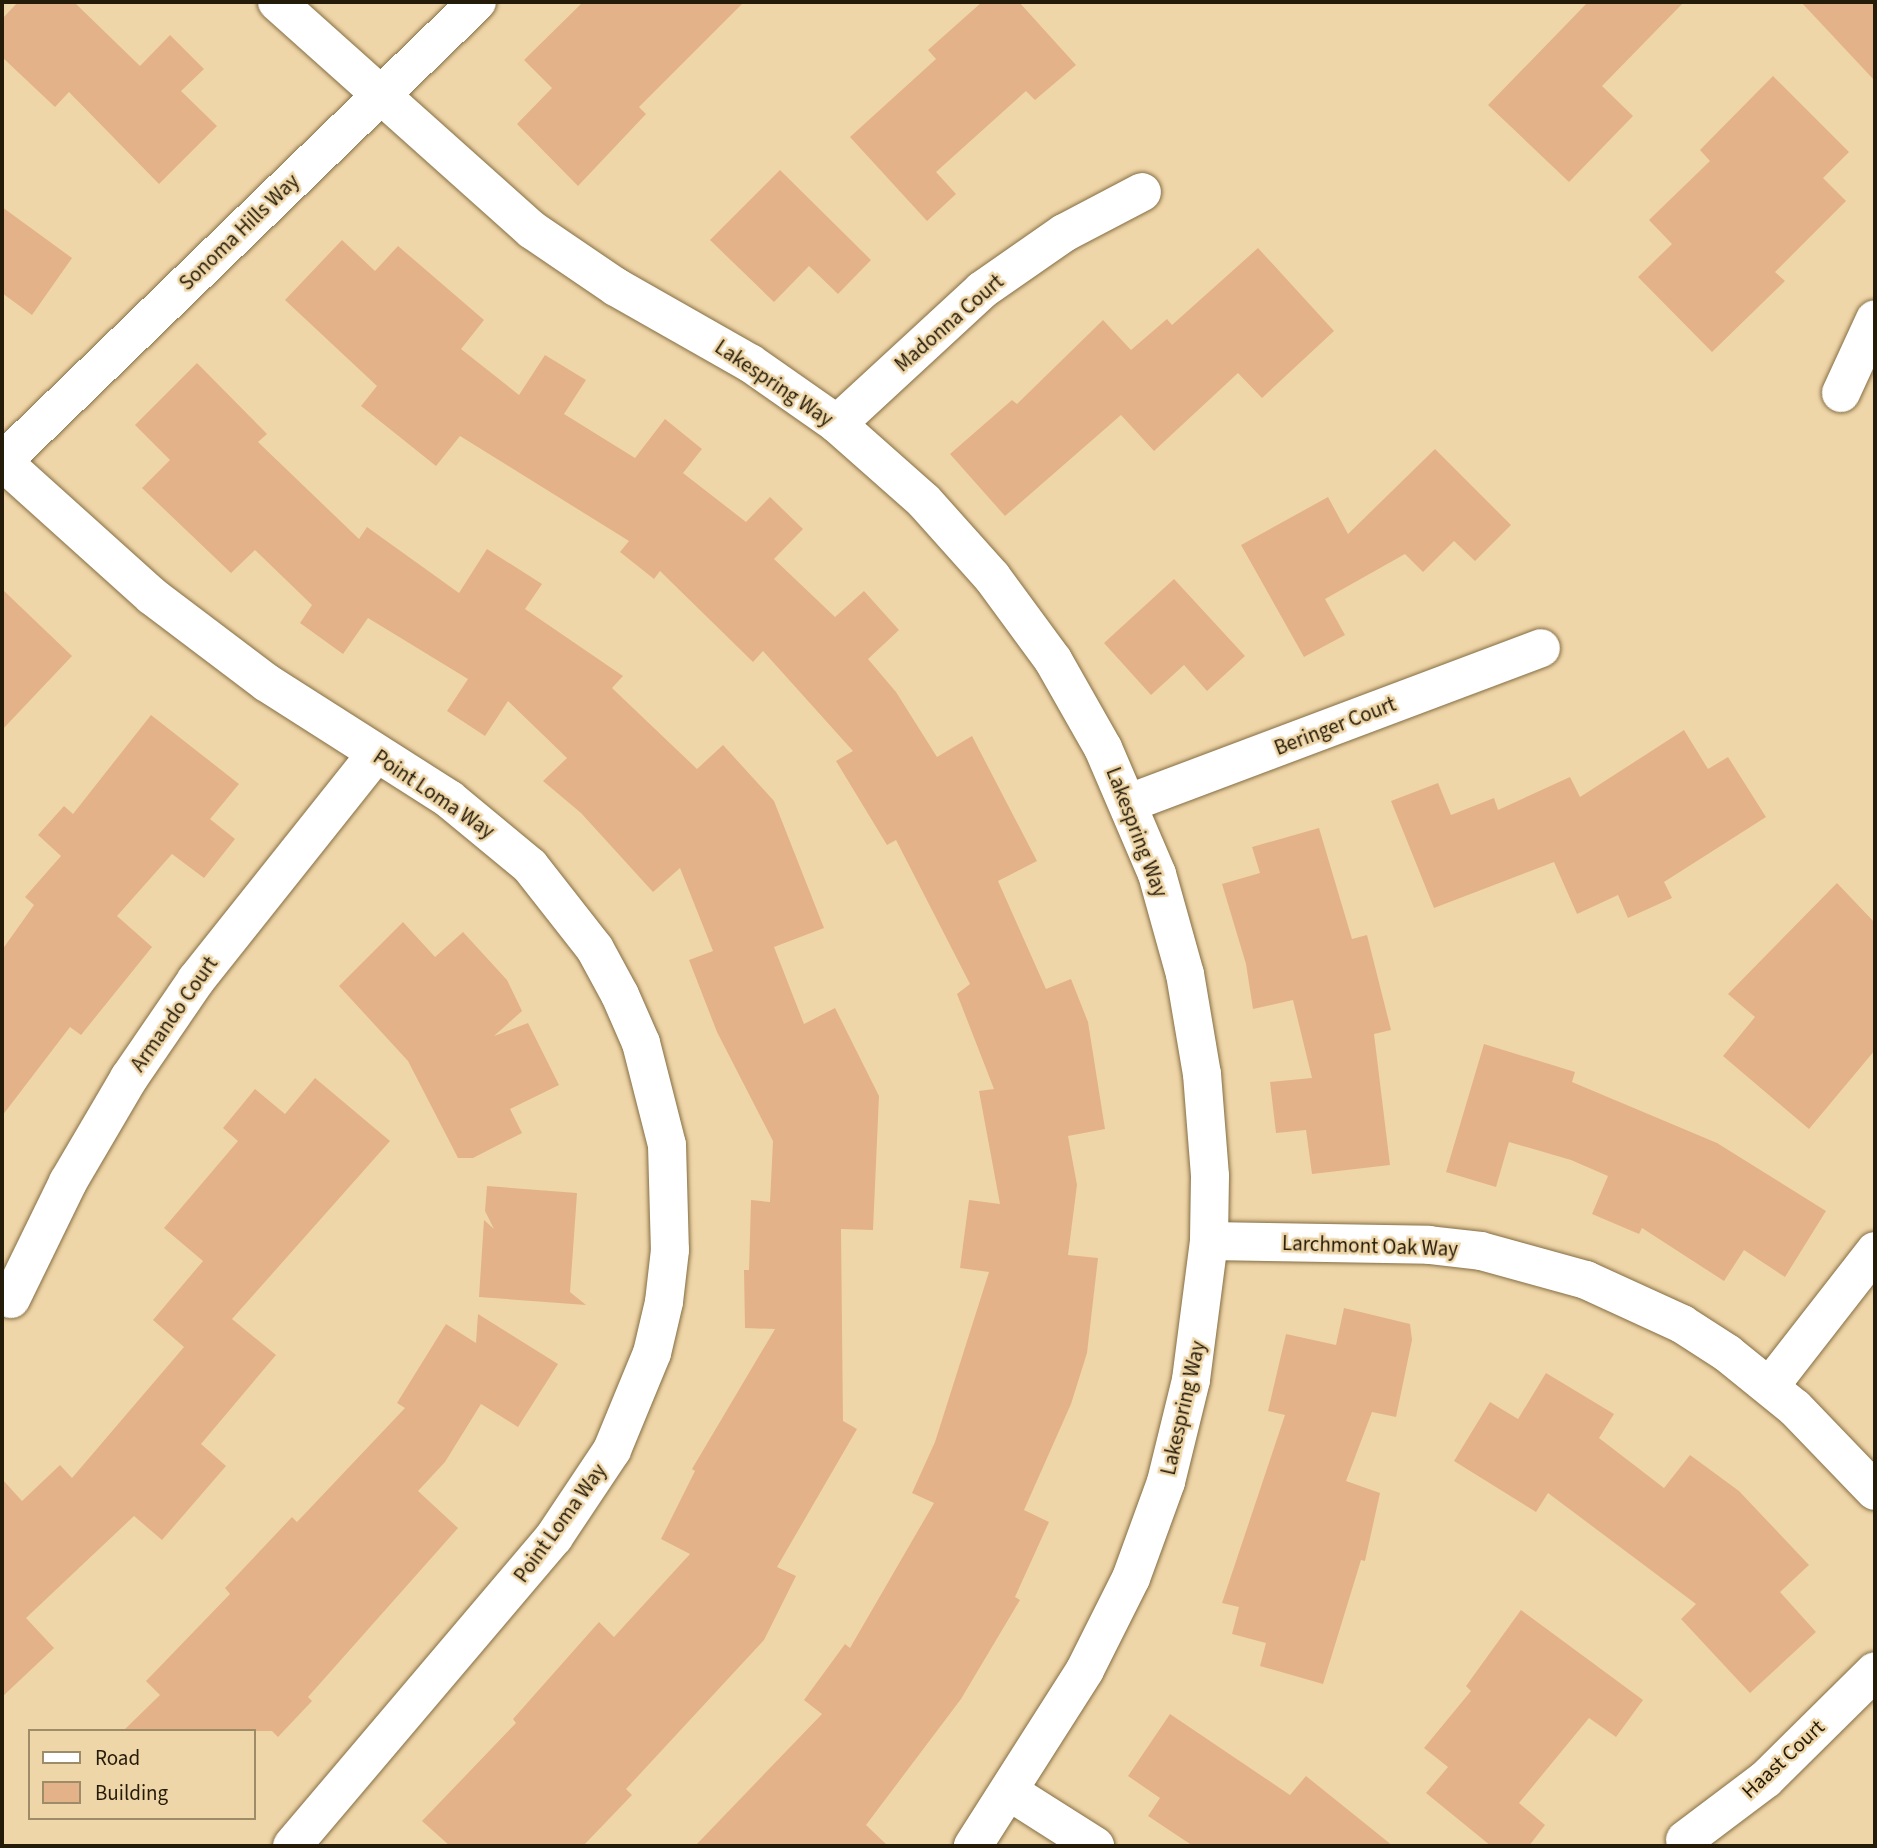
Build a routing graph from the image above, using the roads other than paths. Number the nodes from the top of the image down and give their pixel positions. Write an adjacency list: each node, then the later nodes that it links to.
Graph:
1 (276, 2): 3 (street, Lakespring Way)
2 (477, 2): 3 (street, Sonoma Hills Way)
3 (379, 96): 7 (street, Lakespring Way); 8 (street, Sonoma Hills Way)
4 (1142, 192): 7 (street, Madonna Court)
5 (1875, 319): 6 (street)
6 (1841, 393)
7 (837, 424): 11 (street, Lakespring Way)
8 (2, 462): 10 (street, Point Loma Way)
9 (1541, 648): 11 (street, Beringer Court)
10 (376, 754): 14 (street, Armando Court); 20 (street, Point Loma Way)
11 (1129, 803): 12 (street, Lakespring Way)
12 (1209, 1241): 15 (street, Larchmont Oak Way); 18 (street, Lakespring Way)
13 (1875, 1251): 15 (street)
14 (11, 1299)
15 (1770, 1386): 16 (street, Larchmont Oak Way)
16 (1875, 1491)
17 (1875, 1671): 19 (street, Haast Court)
18 (1010, 1792): 21 (street, Lakespring Way); 22 (street)
19 (1685, 1840)
20 (306, 1841)
21 (973, 1846)
22 (1095, 1846)

